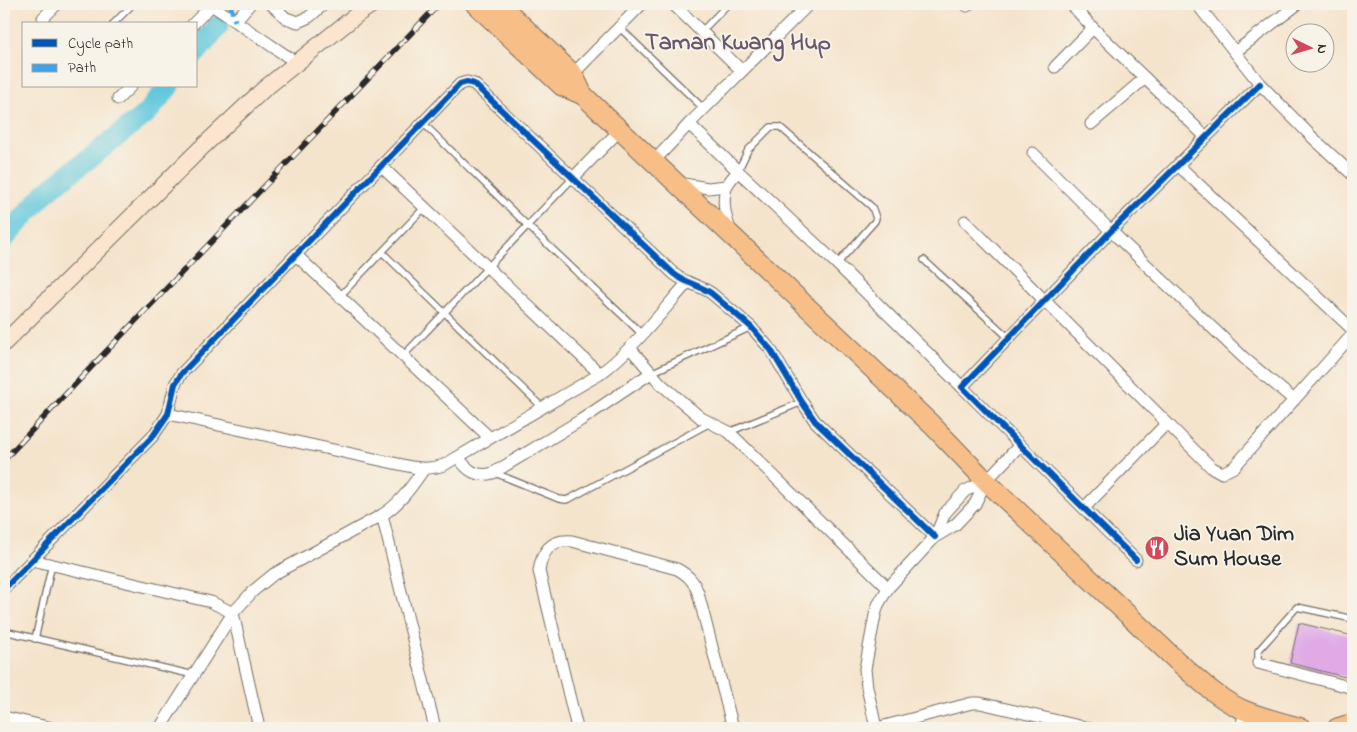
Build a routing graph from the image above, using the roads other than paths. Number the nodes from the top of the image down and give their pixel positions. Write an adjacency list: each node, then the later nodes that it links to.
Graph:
1 (58, 4): 18 (street)
2 (133, 4): 20 (lane)
3 (211, 4): 19 (street); 21 (street)
4 (250, 4): 19 (street)
5 (271, 4): 6 (street)
6 (324, 4)
7 (373, 4): 17 (main road)
8 (475, 4): 30 (main road)
9 (500, 4): 30 (main road)
10 (642, 4): 22 (street)
11 (673, 4): 24 (street)
12 (728, 4): 24 (lane)
13 (809, 4): 28 (street)
14 (1071, 4): 23 (street)
15 (1197, 4): 25 (street)
16 (1298, 4): 25 (street)
17 (363, 9): 26 (main road)
18 (43, 18)
19 (234, 20): 26 (street)
20 (115, 22)
21 (195, 22)
22 (620, 28): 30 (street); 34 (lane)
23 (1092, 28): 27 (street); 29 (street)
24 (702, 31): 28 (street)
25 (1234, 52): 31 (street)
26 (297, 63): 67 (main road)
27 (1055, 67)
28 (742, 71): 34 (street)
29 (1145, 78): 37 (street); 39 (street)
30 (568, 80): 38 (main road)
31 (1260, 84): 39 (street); 45 (street)
32 (129, 88): 33 (street)
33 (118, 99)
34 (704, 109): 36 (street)
35 (423, 123): 43 (street); 46 (street); 51 (lane)
36 (689, 124): 41 (street); 44 (street)
37 (1091, 124)
38 (620, 130): 41 (main road); 46 (street)
39 (1206, 137): 42 (street)
40 (1033, 154): 52 (street)
41 (654, 162): 47 (main road)
42 (1178, 165): 52 (street); 64 (street)
43 (381, 166): 49 (street); 55 (street)
44 (738, 171): 48 (street); 57 (street); 57 (lane)
45 (1353, 175)
46 (573, 178): 51 (lane); 59 (street)
47 (676, 183): 48 (street); 53 (main road)
48 (726, 186): 53 (street)
49 (424, 208): 54 (lane); 58 (street)
50 (965, 221): 61 (street)
51 (528, 226): 58 (lane); 65 (lane)
52 (1111, 230): 61 (street); 73 (street)
53 (734, 238): 85 (main road)
54 (382, 252): 60 (lane); 62 (lane)
55 (296, 255): 60 (street); 76 (street)
56 (924, 260): 66 (lane)
57 (837, 264): 72 (street)
58 (488, 268): 62 (lane); 71 (street)
59 (688, 282): 63 (street); 65 (street)
60 (340, 296): 69 (street)
61 (1044, 300): 66 (street); 78 (street)
62 (445, 313): 69 (lane); 75 (lane)
63 (751, 327): 70 (lane); 74 (street)
64 (1353, 332): 73 (street)
65 (643, 335): 68 (street)
66 (1009, 338): 72 (street)
67 (4, 343)
68 (630, 348): 70 (street); 71 (street)
69 (403, 356): 80 (street)
70 (651, 373): 77 (street); 84 (street)
71 (600, 374): 75 (street)
72 (962, 387): 81 (street)
73 (1294, 400): 78 (street)
74 (802, 402): 79 (lane); 88 (street)
75 (542, 407): 80 (street)
76 (168, 414): 83 (street); 89 (street)
77 (710, 423): 79 (street); 84 (lane)
78 (1167, 423): 86 (street)
79 (729, 432): 92 (street)
80 (490, 438): 82 (street)
81 (1020, 445): 85 (street); 86 (street)
82 (458, 457): 83 (street); 84 (street)
83 (424, 469): 87 (street)
84 (493, 473)
85 (986, 481): 88 (street); 102 (main road)
86 (1084, 508): 90 (street)
87 (382, 515): 94 (street); 107 (street)
88 (935, 537): 92 (street)
89 (32, 560): 91 (street); 93 (street)
90 (1136, 560)
91 (52, 564): 94 (street); 97 (lane)
92 (888, 588): 110 (street)
93 (4, 589)
94 (233, 613): 99 (street); 106 (street)
95 (1353, 619): 98 (lane)
96 (4, 631): 97 (lane)
97 (35, 638): 99 (lane)
98 (1258, 663): 100 (street)
99 (194, 676): 105 (street)
100 (1353, 688)
101 (4, 717): 104 (street)
102 (1243, 719): 112 (main road)
103 (1353, 723): 113 (main road)
104 (52, 728)
105 (160, 728)
106 (259, 728)
107 (435, 728)
108 (576, 728): 109 (street)
109 (733, 728)
110 (876, 728): 111 (street)
111 (1088, 728)
112 (1302, 728)
113 (1338, 728)

